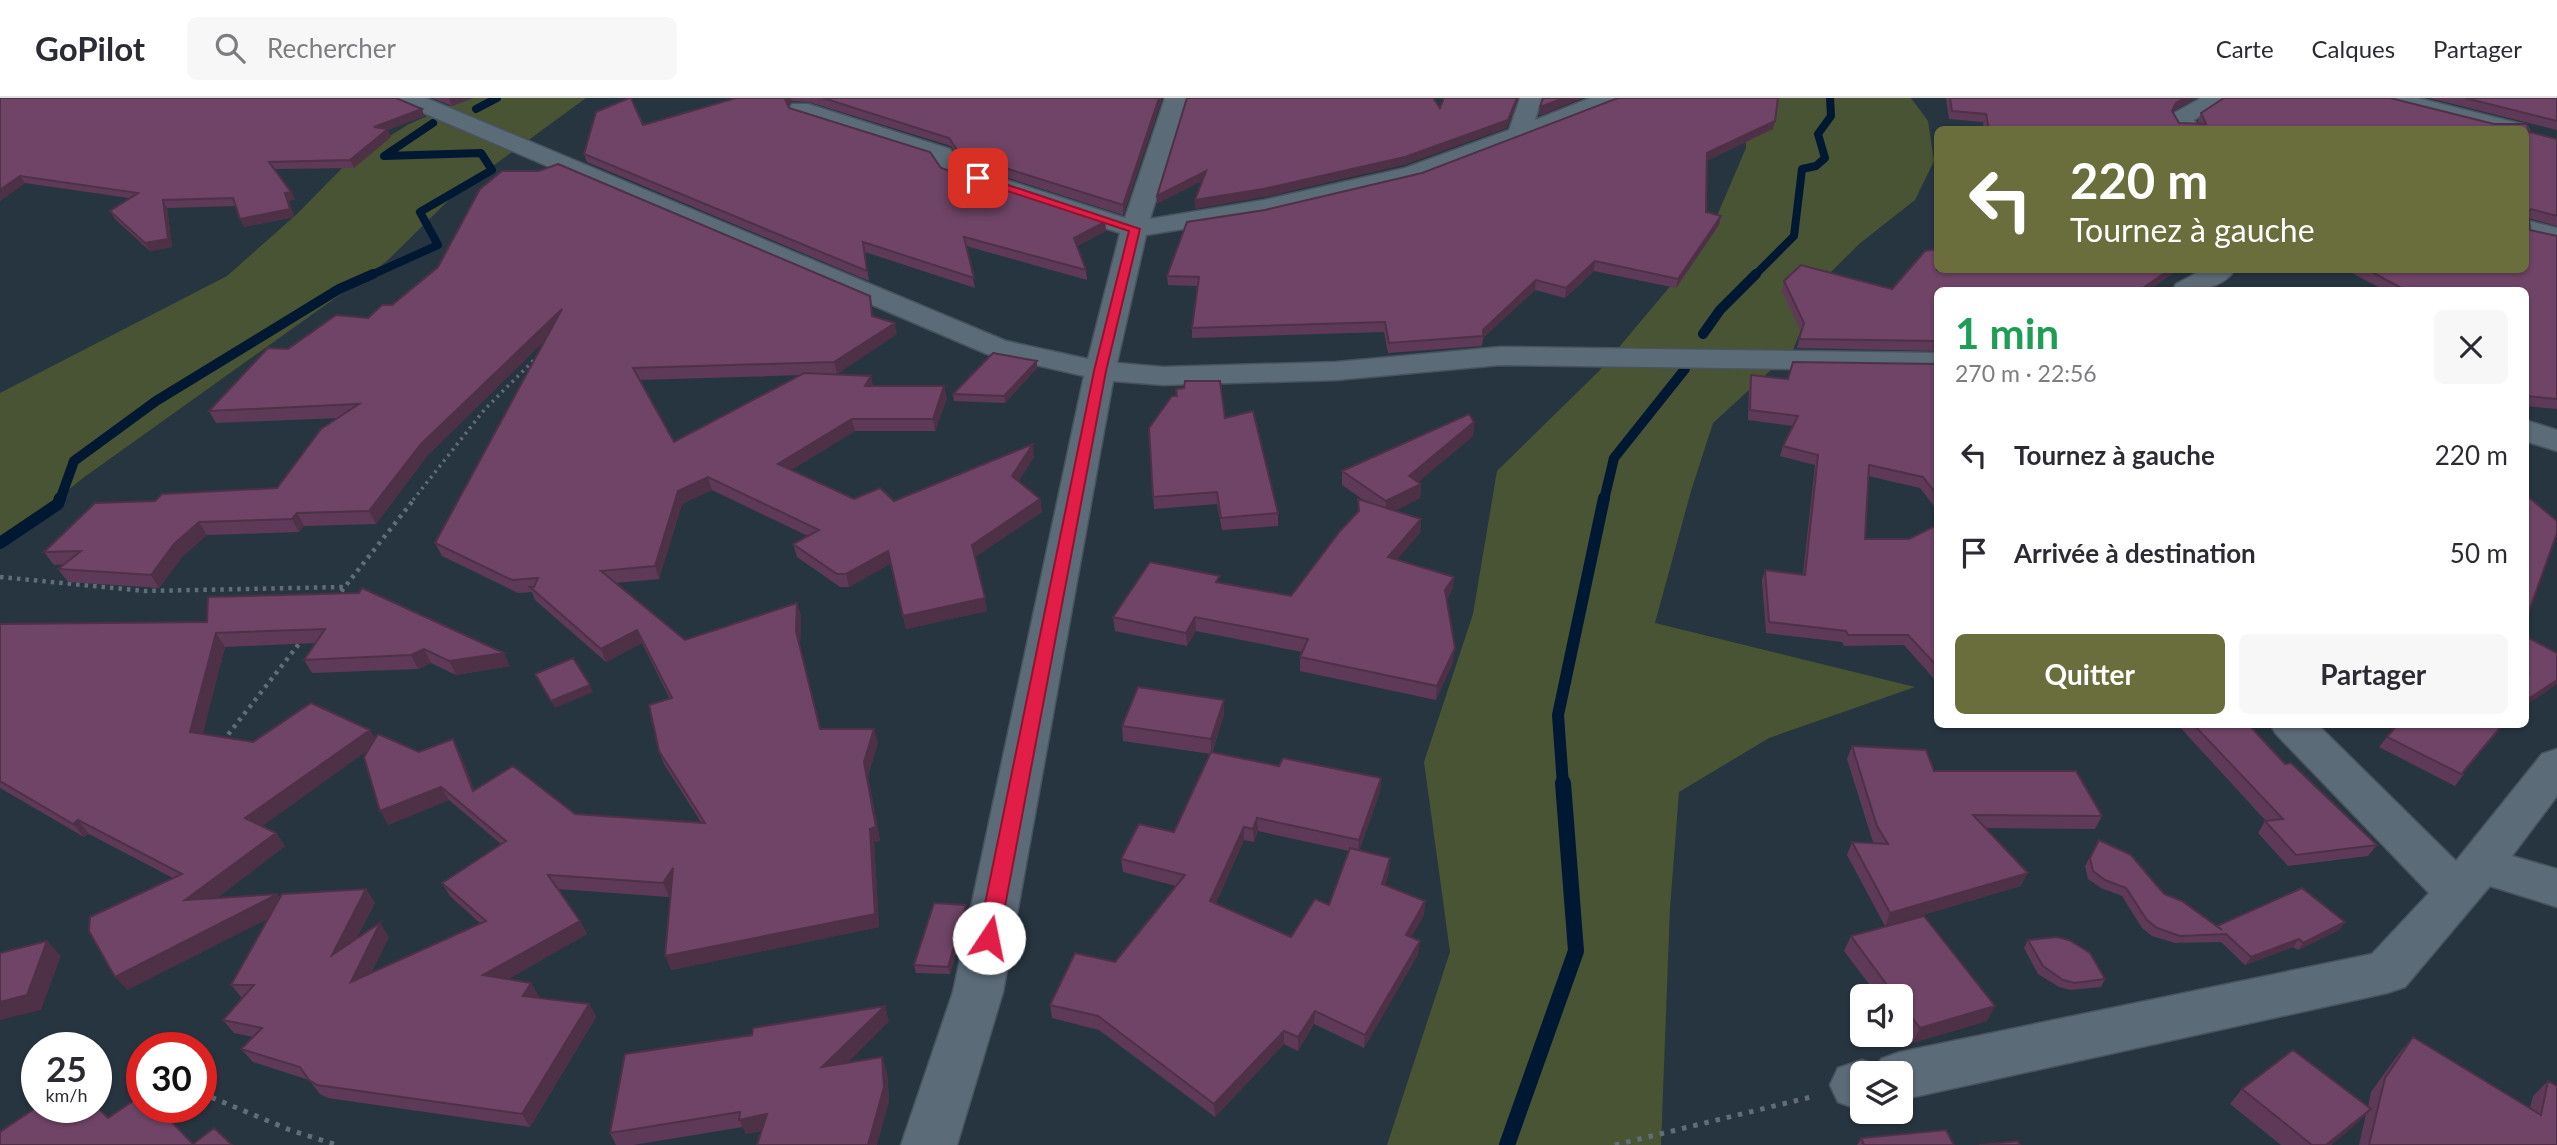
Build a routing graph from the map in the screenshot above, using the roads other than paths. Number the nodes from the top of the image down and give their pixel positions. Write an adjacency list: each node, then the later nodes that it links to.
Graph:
1 (408, 98): 20 (street)
2 (1177, 98): 14 (street)
3 (1531, 98): 13 (street)
4 (1609, 98): 13 (street)
5 (2217, 98): 10 (street)
6 (2393, 98): 9 (street)
7 (2483, 98): 9 (street)
8 (800, 110): 14 (street)
9 (2459, 114): 11 (street); 12 (street)
10 (2187, 126)
11 (2443, 126)
12 (2504, 126)
13 (1519, 134): 14 (street)
14 (1134, 229): 20 (street)
15 (2529, 229): 16 (street)
16 (2557, 236)
17 (2216, 273): 18 (street)
18 (2191, 287)
19 (1934, 362): 20 (street)
20 (1100, 371): 28 (street)
21 (2529, 431): 22 (street)
22 (2557, 441)
23 (2296, 728): 25 (street)
24 (2557, 765): 25 (street)
25 (2469, 879): 26 (street); 27 (street)
26 (2557, 888)
27 (1913, 1073)
28 (929, 1145)

